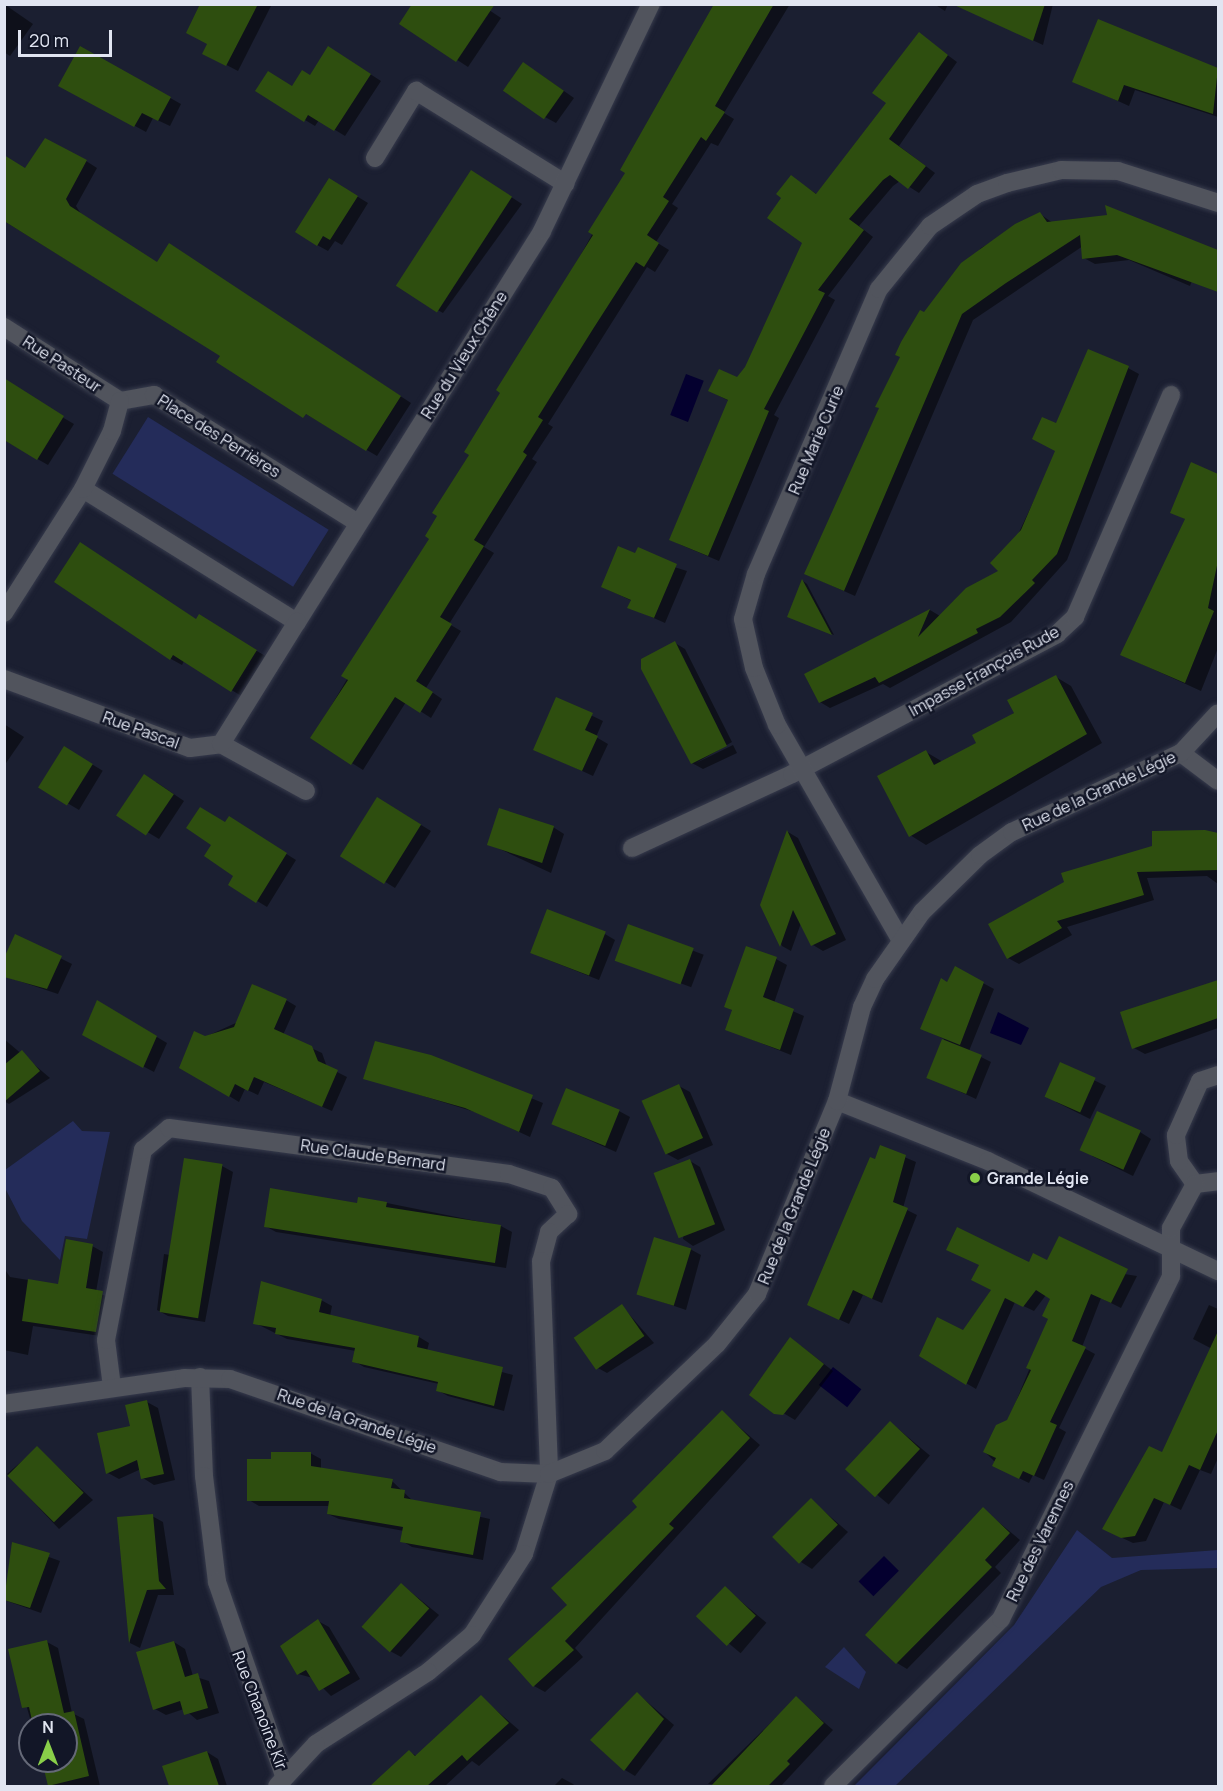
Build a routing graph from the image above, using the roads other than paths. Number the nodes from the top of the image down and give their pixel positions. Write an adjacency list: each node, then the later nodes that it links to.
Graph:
1 (651, 4): 3 (street, Rue du Vieux Chêne)
2 (375, 158): 3 (street)
3 (566, 184): 9 (street, Rue du Vieux Chêne)
4 (1218, 203): 16 (street, Rue Marie Curie)
5 (4, 327): 7 (street, Rue Pasteur)
6 (1172, 395): 16 (street, Impasse François Rude)
7 (120, 401): 8 (street); 9 (street, Place des Perrières)
8 (83, 489): 10 (street); 11 (street)
9 (358, 523): 11 (street)
10 (4, 612)
11 (297, 622): 14 (street)
12 (4, 678): 14 (street, Rue Pascal)
13 (1218, 713): 15 (street, Rue de la Grande Légie)
14 (221, 744): 18 (street)
15 (1181, 753): 17 (street); 20 (street, Rue de la Grande Légie)
16 (803, 768): 19 (street, Impasse François Rude); 20 (street, Rue Marie Curie)
17 (1218, 781)
18 (306, 791)
19 (632, 848)
20 (900, 939): 22 (street, Rue de la Grande Légie)
21 (1218, 1075): 24 (street)
22 (837, 1101): 25 (street); 30 (street, Rue de la Grande Légie)
23 (1218, 1181): 24 (street)
24 (1195, 1184): 25 (street, Rue des Varennes)
25 (1172, 1247): 26 (street); 32 (street, Rue des Varennes)
26 (1218, 1270)
27 (200, 1377): 28 (street, Rue de la Grande Légie); 30 (street, Rue de la Grande Légie); 31 (street, Rue Chanoine Kir)
28 (112, 1387): 29 (street, Rue de la Grande Légie); 30 (street, Rue Claude Bernard)
29 (4, 1404)
30 (549, 1474): 31 (street, Rue Chanoine Kir)
31 (280, 1781)
32 (833, 1786)

